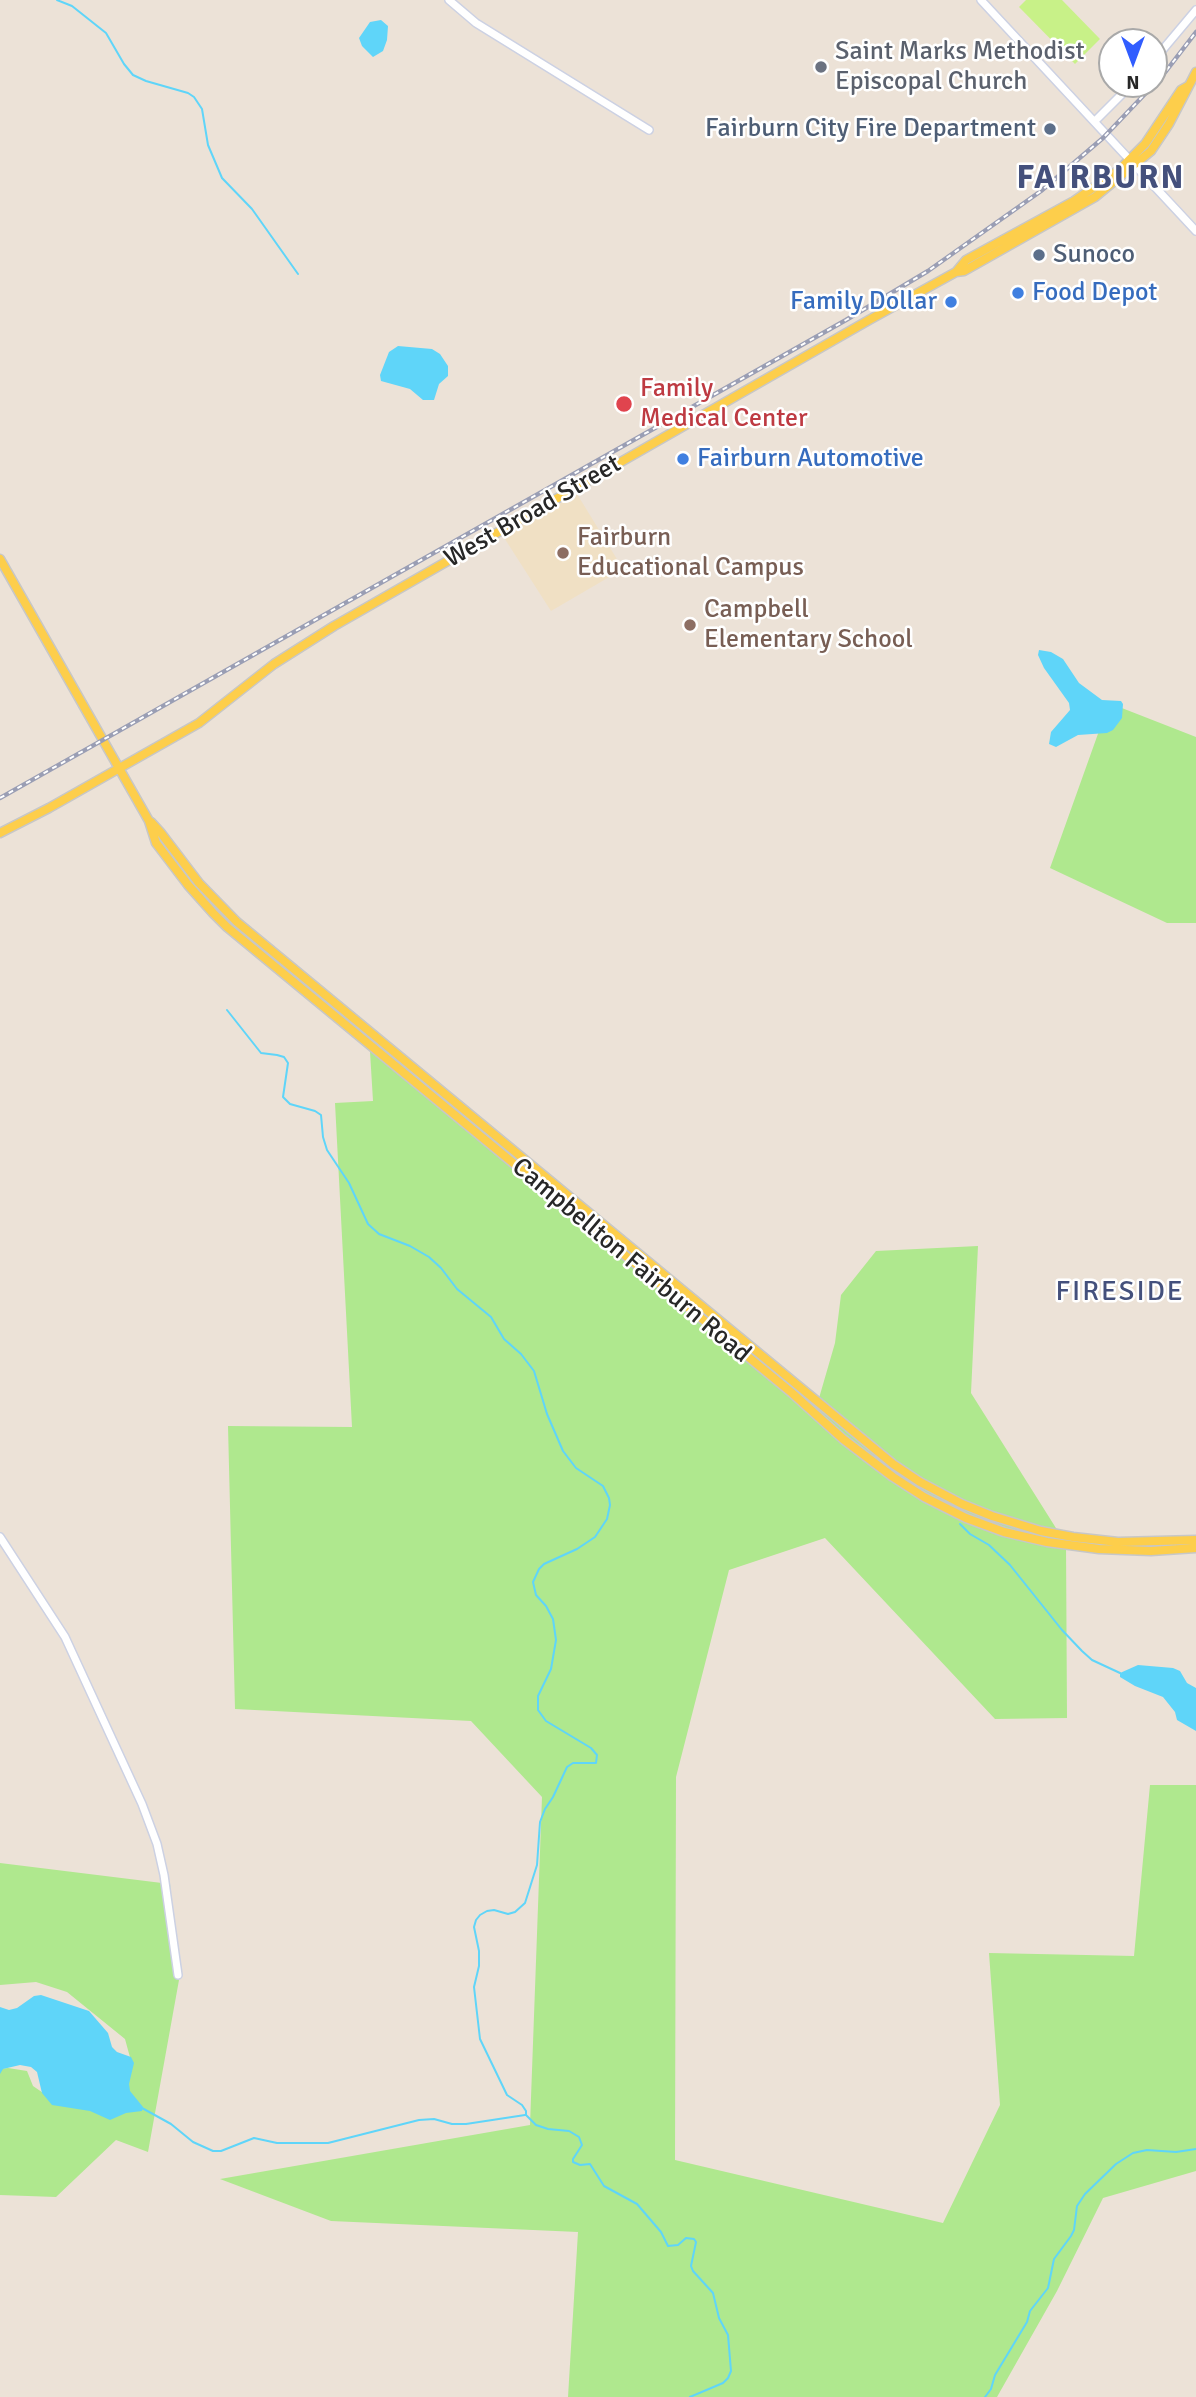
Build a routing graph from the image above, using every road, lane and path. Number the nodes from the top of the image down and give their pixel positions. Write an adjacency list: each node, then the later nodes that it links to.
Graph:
1 (449, 0): 8 (street)
2 (981, 0): 7 (street)
3 (1196, 10): 4 (street)
4 (1168, 43)
5 (1196, 72): 9 (main road, West Broad Street)
6 (1118, 98): 7 (street)
7 (1095, 121): 9 (street)
8 (649, 130)
9 (1131, 163): 10 (street); 12 (main road, West Broad Street)
10 (1196, 231)
11 (0, 559): 12 (main road, Campbellton Fairburn Road)
12 (119, 767): 13 (main road, Campbellton Fairburn Road); 14 (main road, West Broad Street)
13 (149, 821): 16 (main road, Campbellton Fairburn Road); 17 (main road, Campbellton Fairburn Road)
14 (0, 833)
15 (0, 1536): 18 (street)
16 (1196, 1540)
17 (1196, 1548)
18 (178, 1975)

